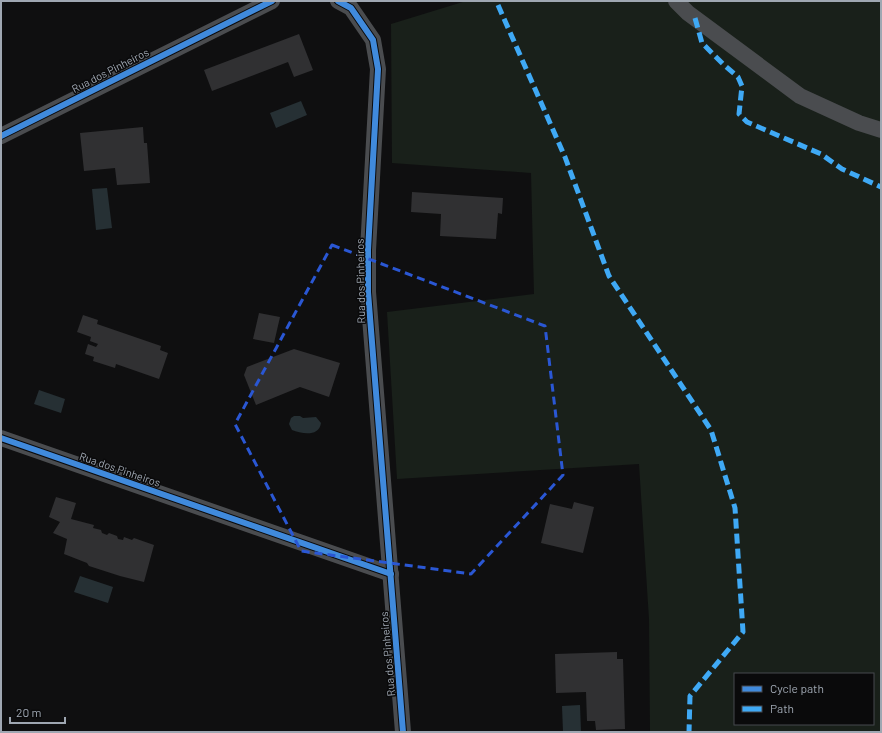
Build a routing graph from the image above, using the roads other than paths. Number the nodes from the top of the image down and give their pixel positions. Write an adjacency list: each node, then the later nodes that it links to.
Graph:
1 (272, 1): 5 (street, Rua dos Pinheiros)
2 (338, 1): 7 (street, Rua dos Pinheiros)
3 (676, 1): 4 (street)
4 (881, 130)
5 (1, 136)
6 (1, 438): 7 (street, Rua dos Pinheiros)
7 (390, 574): 8 (street, Rua dos Pinheiros)
8 (403, 732)

